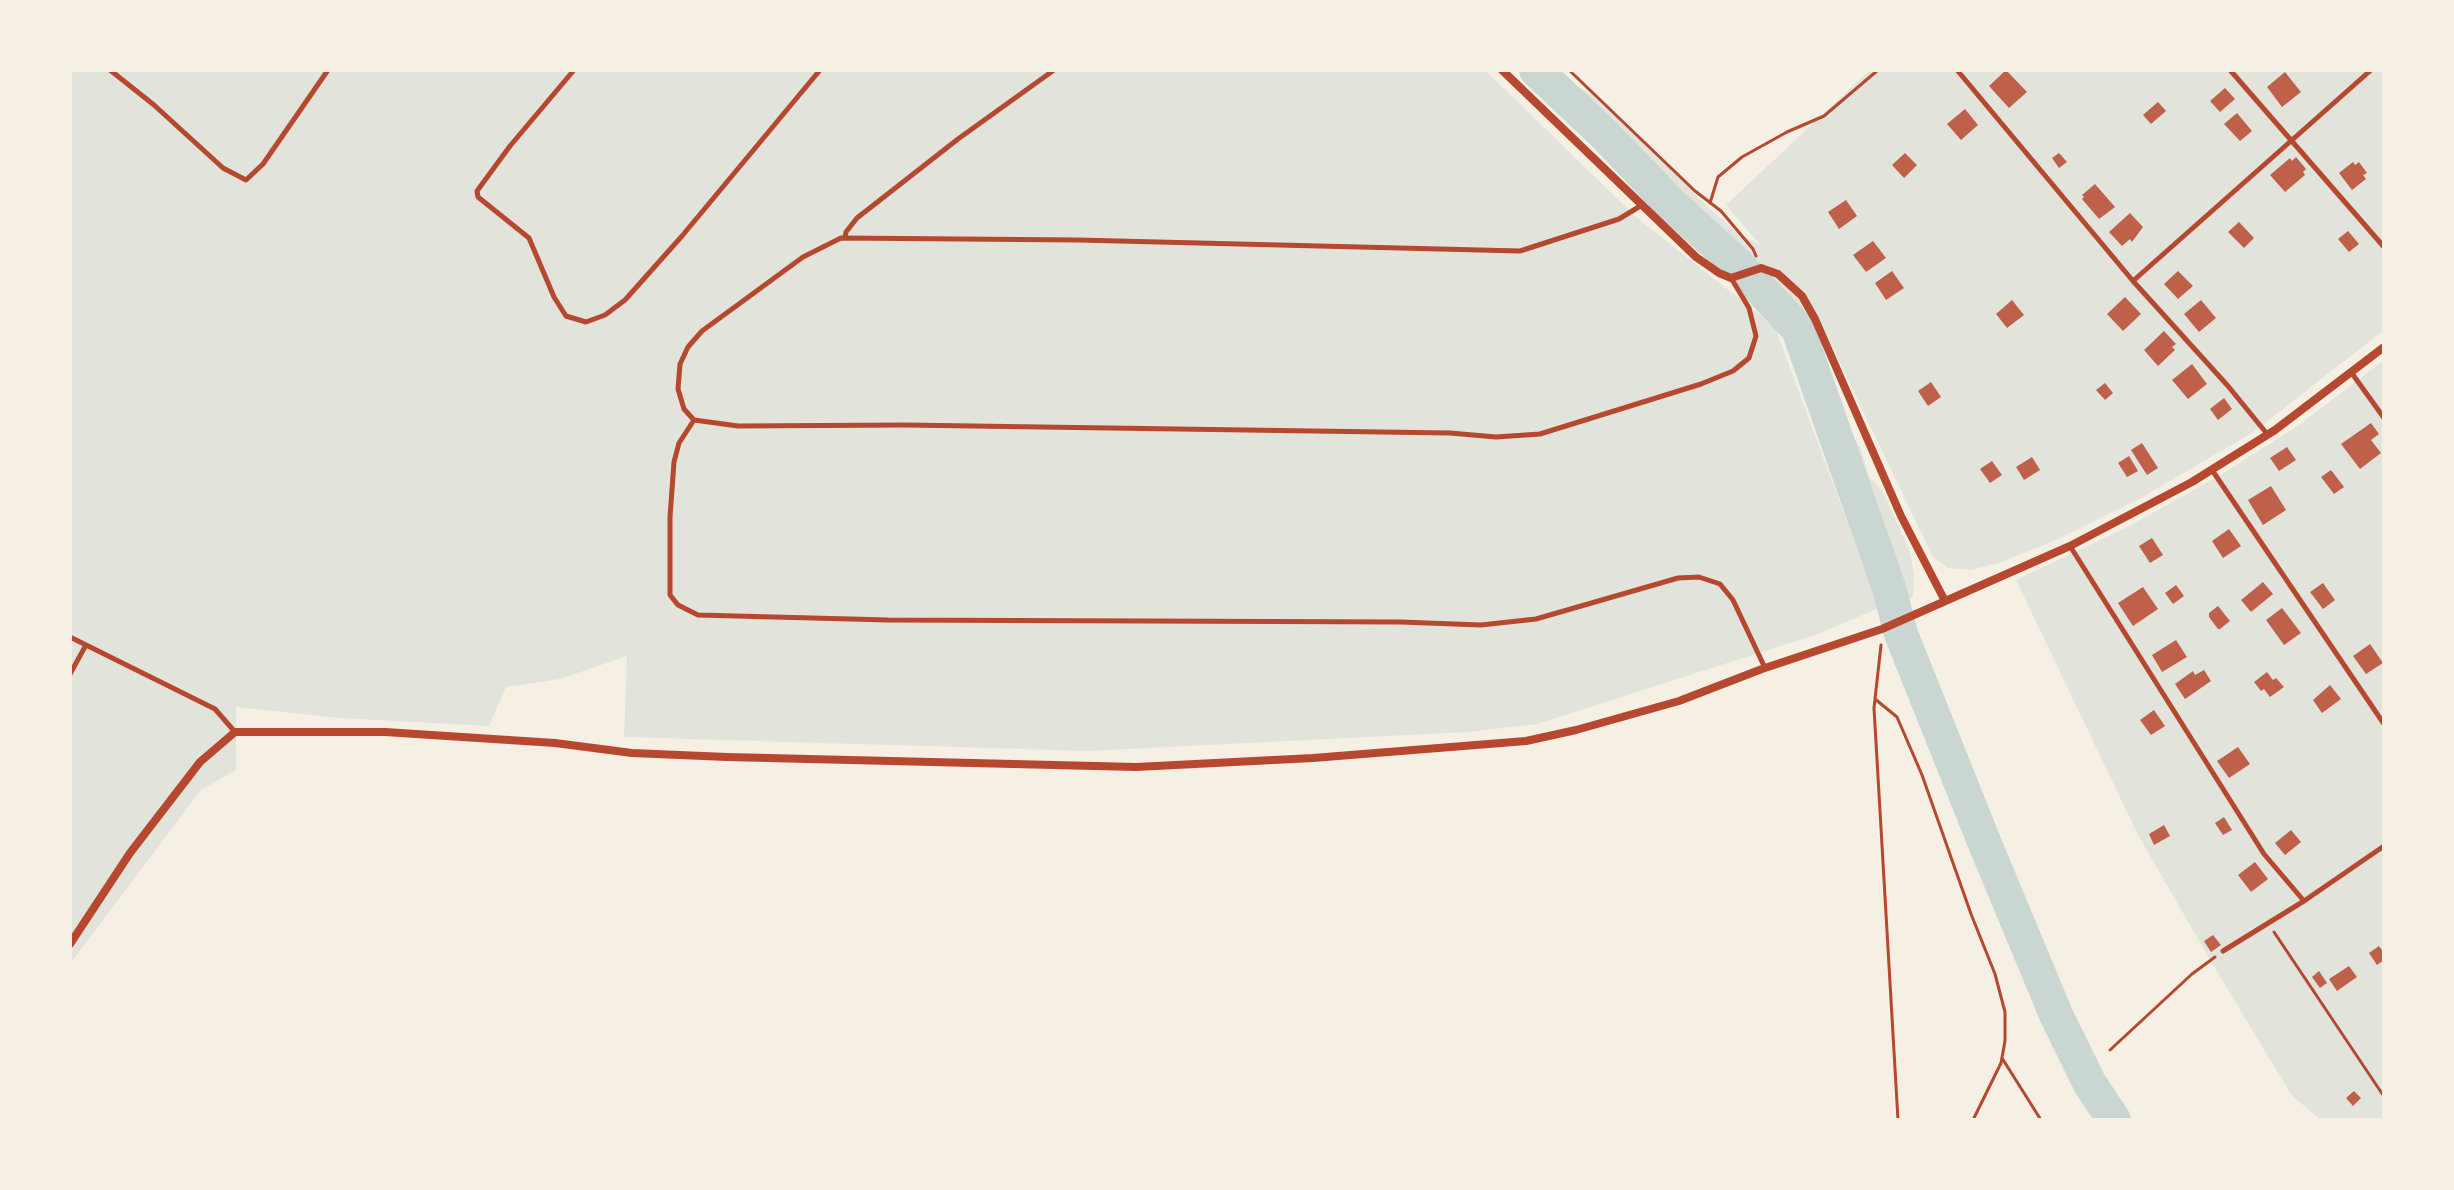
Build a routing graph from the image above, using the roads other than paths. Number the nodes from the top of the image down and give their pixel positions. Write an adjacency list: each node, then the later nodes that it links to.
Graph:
1 (110, 70): 2 (lane)
2 (328, 70)
3 (574, 70): 4 (lane)
4 (820, 70)
5 (1054, 70): 12 (lane)
6 (1502, 70): 11 (street)
7 (1957, 70): 15 (lane)
8 (2230, 70): 10 (lane)
9 (2371, 70): 10 (lane)
10 (2292, 141): 13 (lane); 15 (lane)
11 (1642, 204): 12 (lane); 14 (street)
12 (845, 238): 19 (lane)
13 (2384, 247)
14 (1731, 278): 19 (lane); 23 (street)
15 (2133, 281): 20 (lane)
16 (2384, 347): 17 (street)
17 (2351, 372): 18 (lane); 20 (street)
18 (2384, 418)
19 (694, 420): 26 (lane)
20 (2268, 435): 21 (street)
21 (2212, 470): 22 (street); 28 (lane)
22 (2070, 546): 23 (street); 31 (lane)
23 (1945, 601): 26 (street)
24 (70, 637): 25 (lane)
25 (86, 645): 27 (lane); 29 (lane)
26 (1765, 668): 29 (street)
27 (70, 674)
28 (2384, 724)
29 (235, 732): 32 (street)
30 (2384, 846): 31 (lane)
31 (2304, 901): 33 (lane)
32 (70, 944)
33 (2223, 951)

